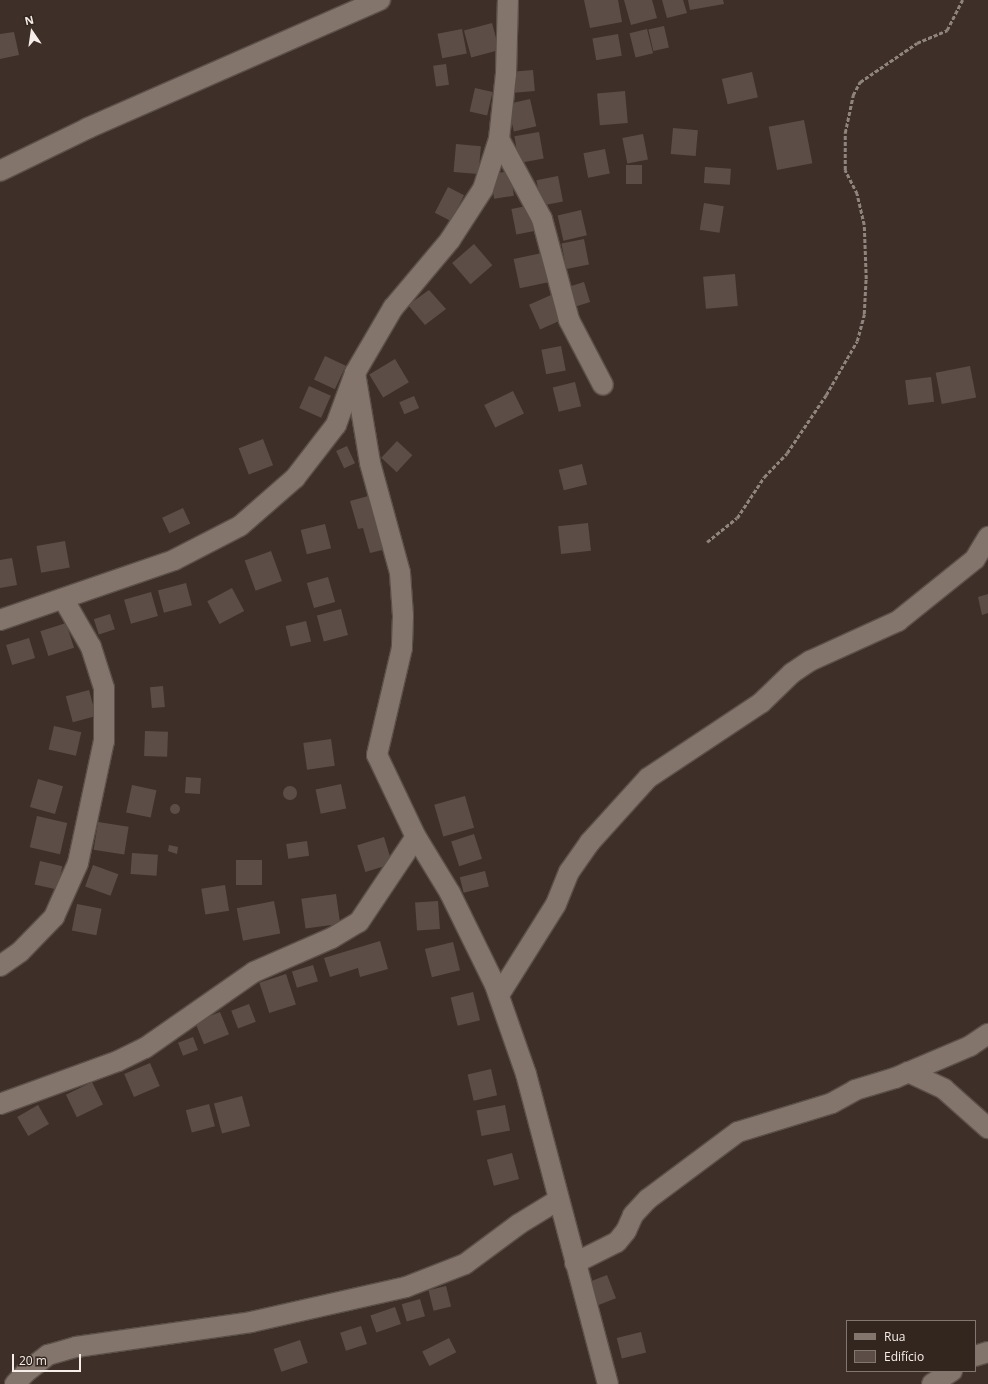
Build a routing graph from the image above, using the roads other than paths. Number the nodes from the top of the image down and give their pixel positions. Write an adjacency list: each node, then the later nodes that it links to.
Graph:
1 (380, 0): 4 (street)
2 (508, 0): 3 (street)
3 (499, 139): 5 (street); 6 (street)
4 (0, 171)
5 (355, 373): 8 (street); 10 (street)
6 (603, 385)
7 (988, 537): 12 (street)
8 (64, 600): 9 (street); 11 (street)
9 (0, 620)
10 (416, 837): 12 (street); 15 (street)
11 (0, 966)
12 (499, 995): 17 (street)
13 (988, 1034): 14 (street)
14 (908, 1072): 16 (street); 18 (street)
15 (0, 1104)
16 (988, 1128)
17 (558, 1200): 18 (street); 22 (street)
18 (575, 1262): 23 (street)
19 (988, 1352): 20 (street)
20 (976, 1356)
21 (950, 1372): 24 (street)
22 (15, 1384)
23 (608, 1384)
24 (932, 1384)

